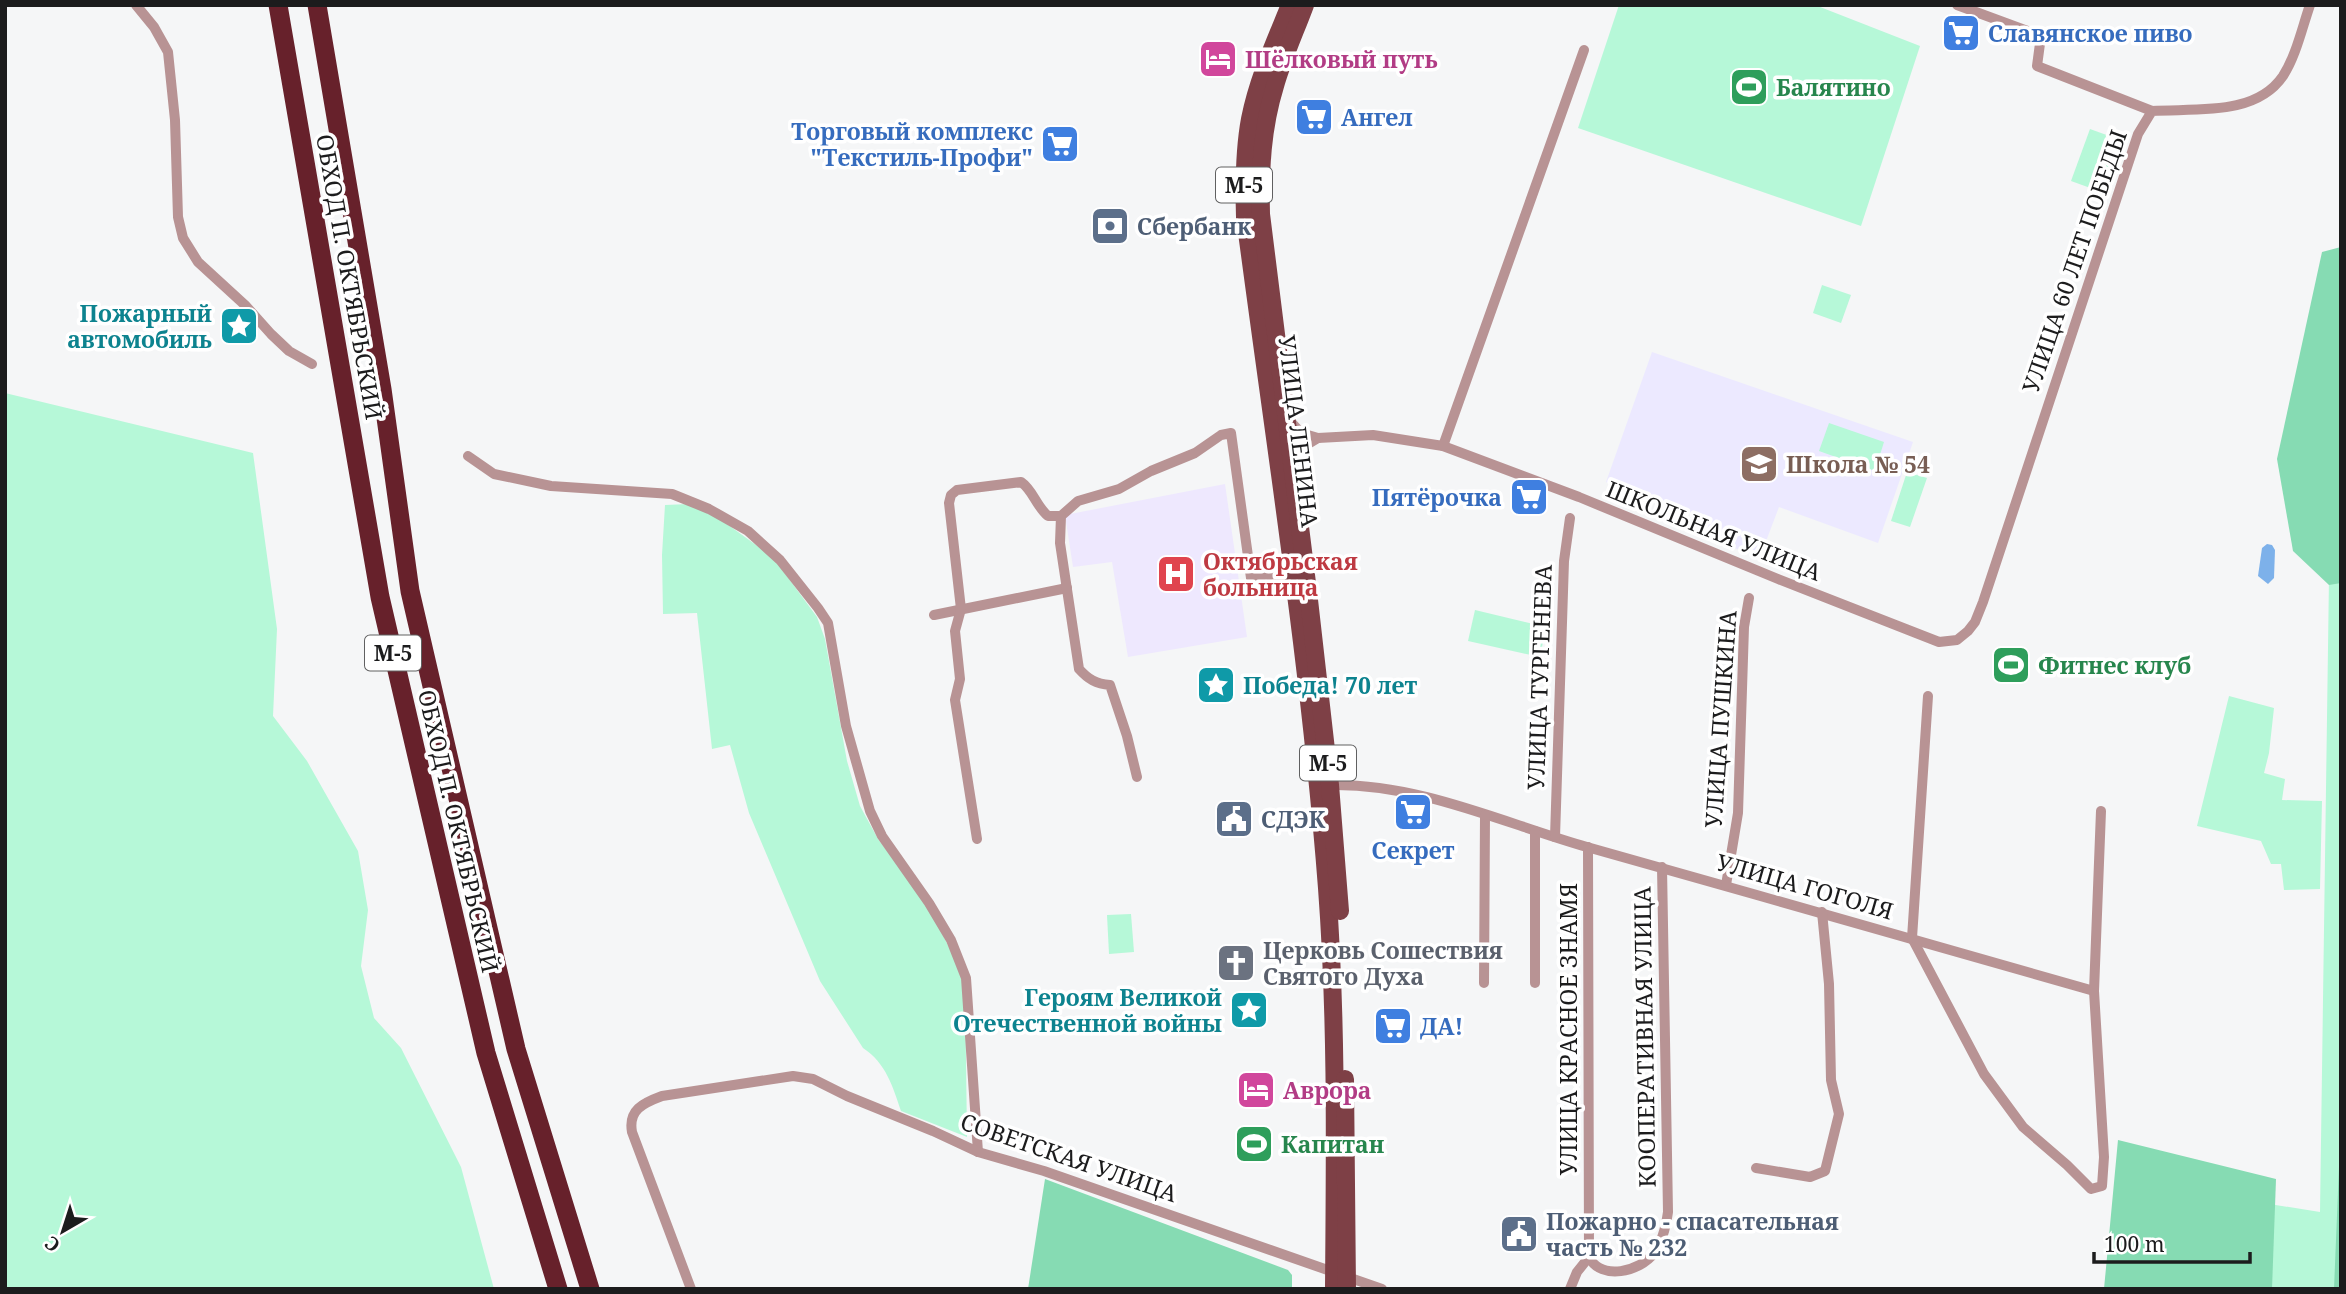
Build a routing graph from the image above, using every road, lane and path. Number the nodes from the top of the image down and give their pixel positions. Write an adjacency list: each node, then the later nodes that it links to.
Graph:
1 (136, 5): 10 (street)
2 (317, 5): 45 (highway, ОБХОД П. ОКТЯБРЬСКИЙ / М-5)
3 (1290, 5): 18 (main road, УЛИЦА ЛЕНИНА / М-5)
4 (1305, 5): 11 (main road, УЛИЦА ЛЕНИНА / М-5)
5 (1957, 5): 9 (street)
6 (2310, 5): 9 (street, УЛИЦА 60 ЛЕТ ПОБЕДЫ)
7 (278, 8): 44 (highway, ОБХОД П. ОКТЯБРЬСКИЙ / М-5)
8 (1584, 50): 13 (street)
9 (2152, 111): 23 (street, УЛИЦА 60 ЛЕТ ПОБЕДЫ)
10 (312, 364)
11 (1286, 417): 12 (street); 15 (main road, УЛИЦА ЛЕНИНА / М-5)
12 (1318, 438): 13 (street, ШКОЛЬНАЯ УЛИЦА); 15 (street)
13 (1443, 446): 23 (street, ШКОЛЬНАЯ УЛИЦА)
14 (468, 456): 40 (street)
15 (1292, 462): 26 (main road, УЛИЦА ЛЕНИНА / М-5)
16 (1060, 516): 18 (street); 19 (street); 21 (street)
17 (1570, 518): 30 (street, УЛИЦА ТУРГЕНЕВА)
18 (1293, 574): 43 (main road, УЛИЦА ЛЕНИНА / М-5)
19 (1067, 588): 21 (street); 25 (street)
20 (1749, 598): 34 (street, УЛИЦА ПУШКИНА)
21 (961, 609): 22 (street); 31 (street)
22 (934, 615)
23 (1968, 631)
24 (1928, 696): 36 (street)
25 (1137, 777)
26 (1330, 785): 28 (street, УЛИЦА ГОГОЛЯ); 43 (main road, УЛИЦА ЛЕНИНА / М-5)
27 (2101, 811): 39 (street)
28 (1485, 815): 29 (street, УЛИЦА ГОГОЛЯ); 37 (street)
29 (1535, 831): 30 (street, УЛИЦА ГОГОЛЯ); 38 (street, УЛИЦА КРАСНОЕ ЗНАМЯ)
30 (1555, 837): 32 (street, УЛИЦА ГОГОЛЯ)
31 (977, 839)
32 (1588, 847): 33 (street, УЛИЦА ГОГОЛЯ); 42 (street, УЛИЦА КРАСНОЕ ЗНАМЯ)
33 (1662, 867): 34 (street, УЛИЦА ГОГОЛЯ); 42 (street, КООПЕРАТИВНАЯ УЛИЦА)
34 (1726, 885): 35 (street, УЛИЦА ГОГОЛЯ)
35 (1822, 912): 36 (street, УЛИЦА ГОГОЛЯ); 41 (street)
36 (1912, 938): 39 (street, УЛИЦА ГОГОЛЯ); 39 (street)
37 (1484, 983)
38 (1535, 983)
39 (2094, 990)
40 (978, 1152): 43 (street, СОВЕТСКАЯ УЛИЦА); 46 (street, СОВЕТСКАЯ УЛИЦА)
41 (1756, 1168)
42 (1589, 1257): 48 (street)
43 (1340, 1282): 47 (street)
44 (558, 1289)
45 (590, 1289)
46 (691, 1289)
47 (1382, 1289)
48 (1570, 1289)

